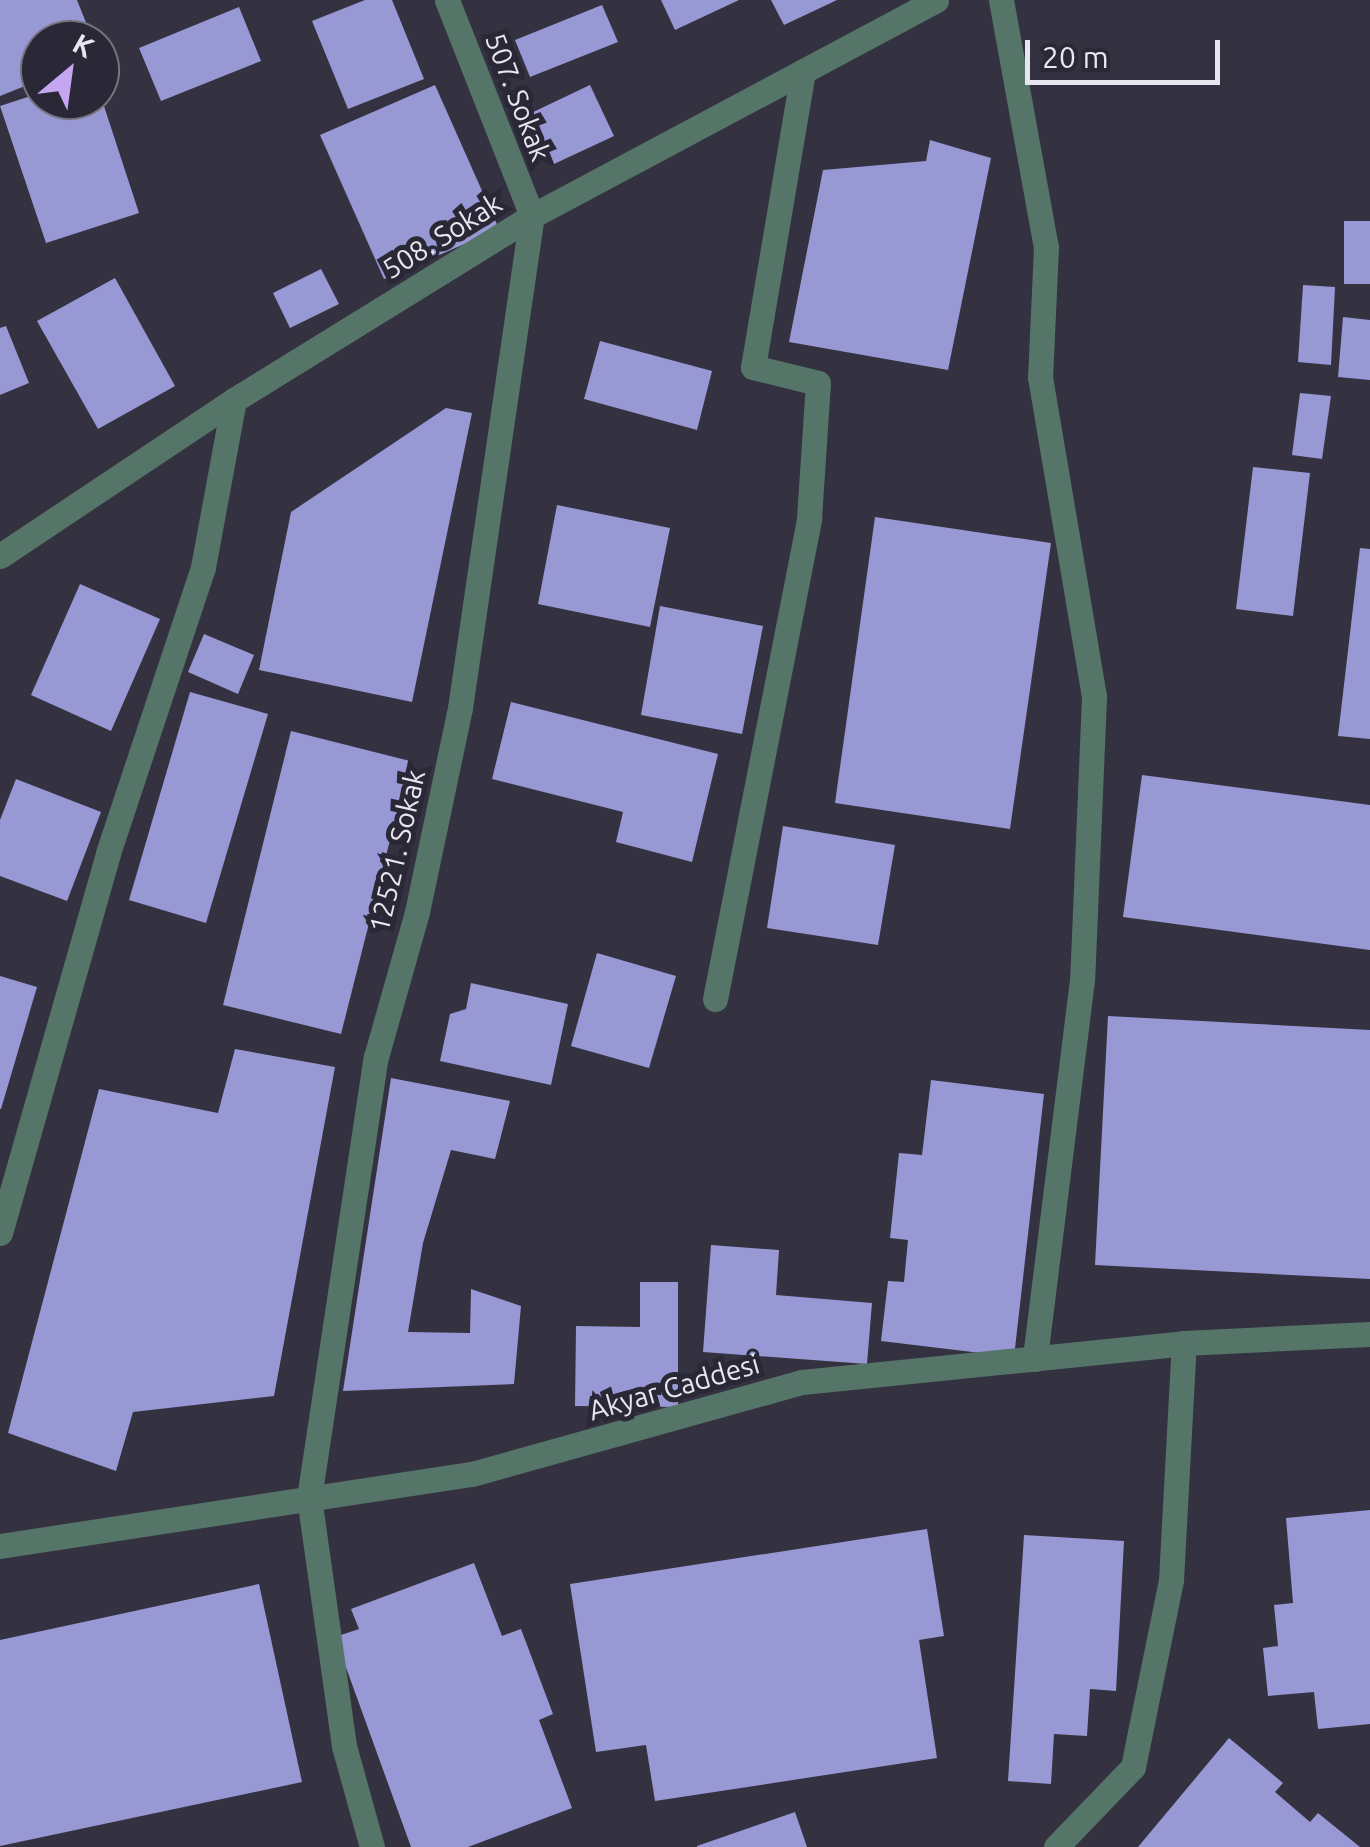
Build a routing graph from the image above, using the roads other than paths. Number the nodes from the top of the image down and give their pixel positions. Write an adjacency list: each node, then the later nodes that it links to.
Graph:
1 (447, 0): 5 (street, 507. Sokak)
2 (936, 0): 4 (street, 508. Sokak)
3 (1001, 0): 12 (street)
4 (803, 70): 5 (street, 508. Sokak); 8 (street)
5 (532, 216): 6 (street, 508. Sokak); 13 (street, 12521. Sokak)
6 (234, 400): 7 (street, 508. Sokak); 9 (street)
7 (0, 556)
8 (715, 999)
9 (0, 1233)
10 (1370, 1334): 11 (street, Akyar Caddesi)
11 (1184, 1343): 12 (street, Akyar Caddesi); 16 (street)
12 (1035, 1359): 13 (street, Akyar Caddesi)
13 (310, 1498): 14 (street, Akyar Caddesi); 15 (street, 12521. Sokak)
14 (0, 1546)
15 (372, 1847)
16 (1056, 1847)

